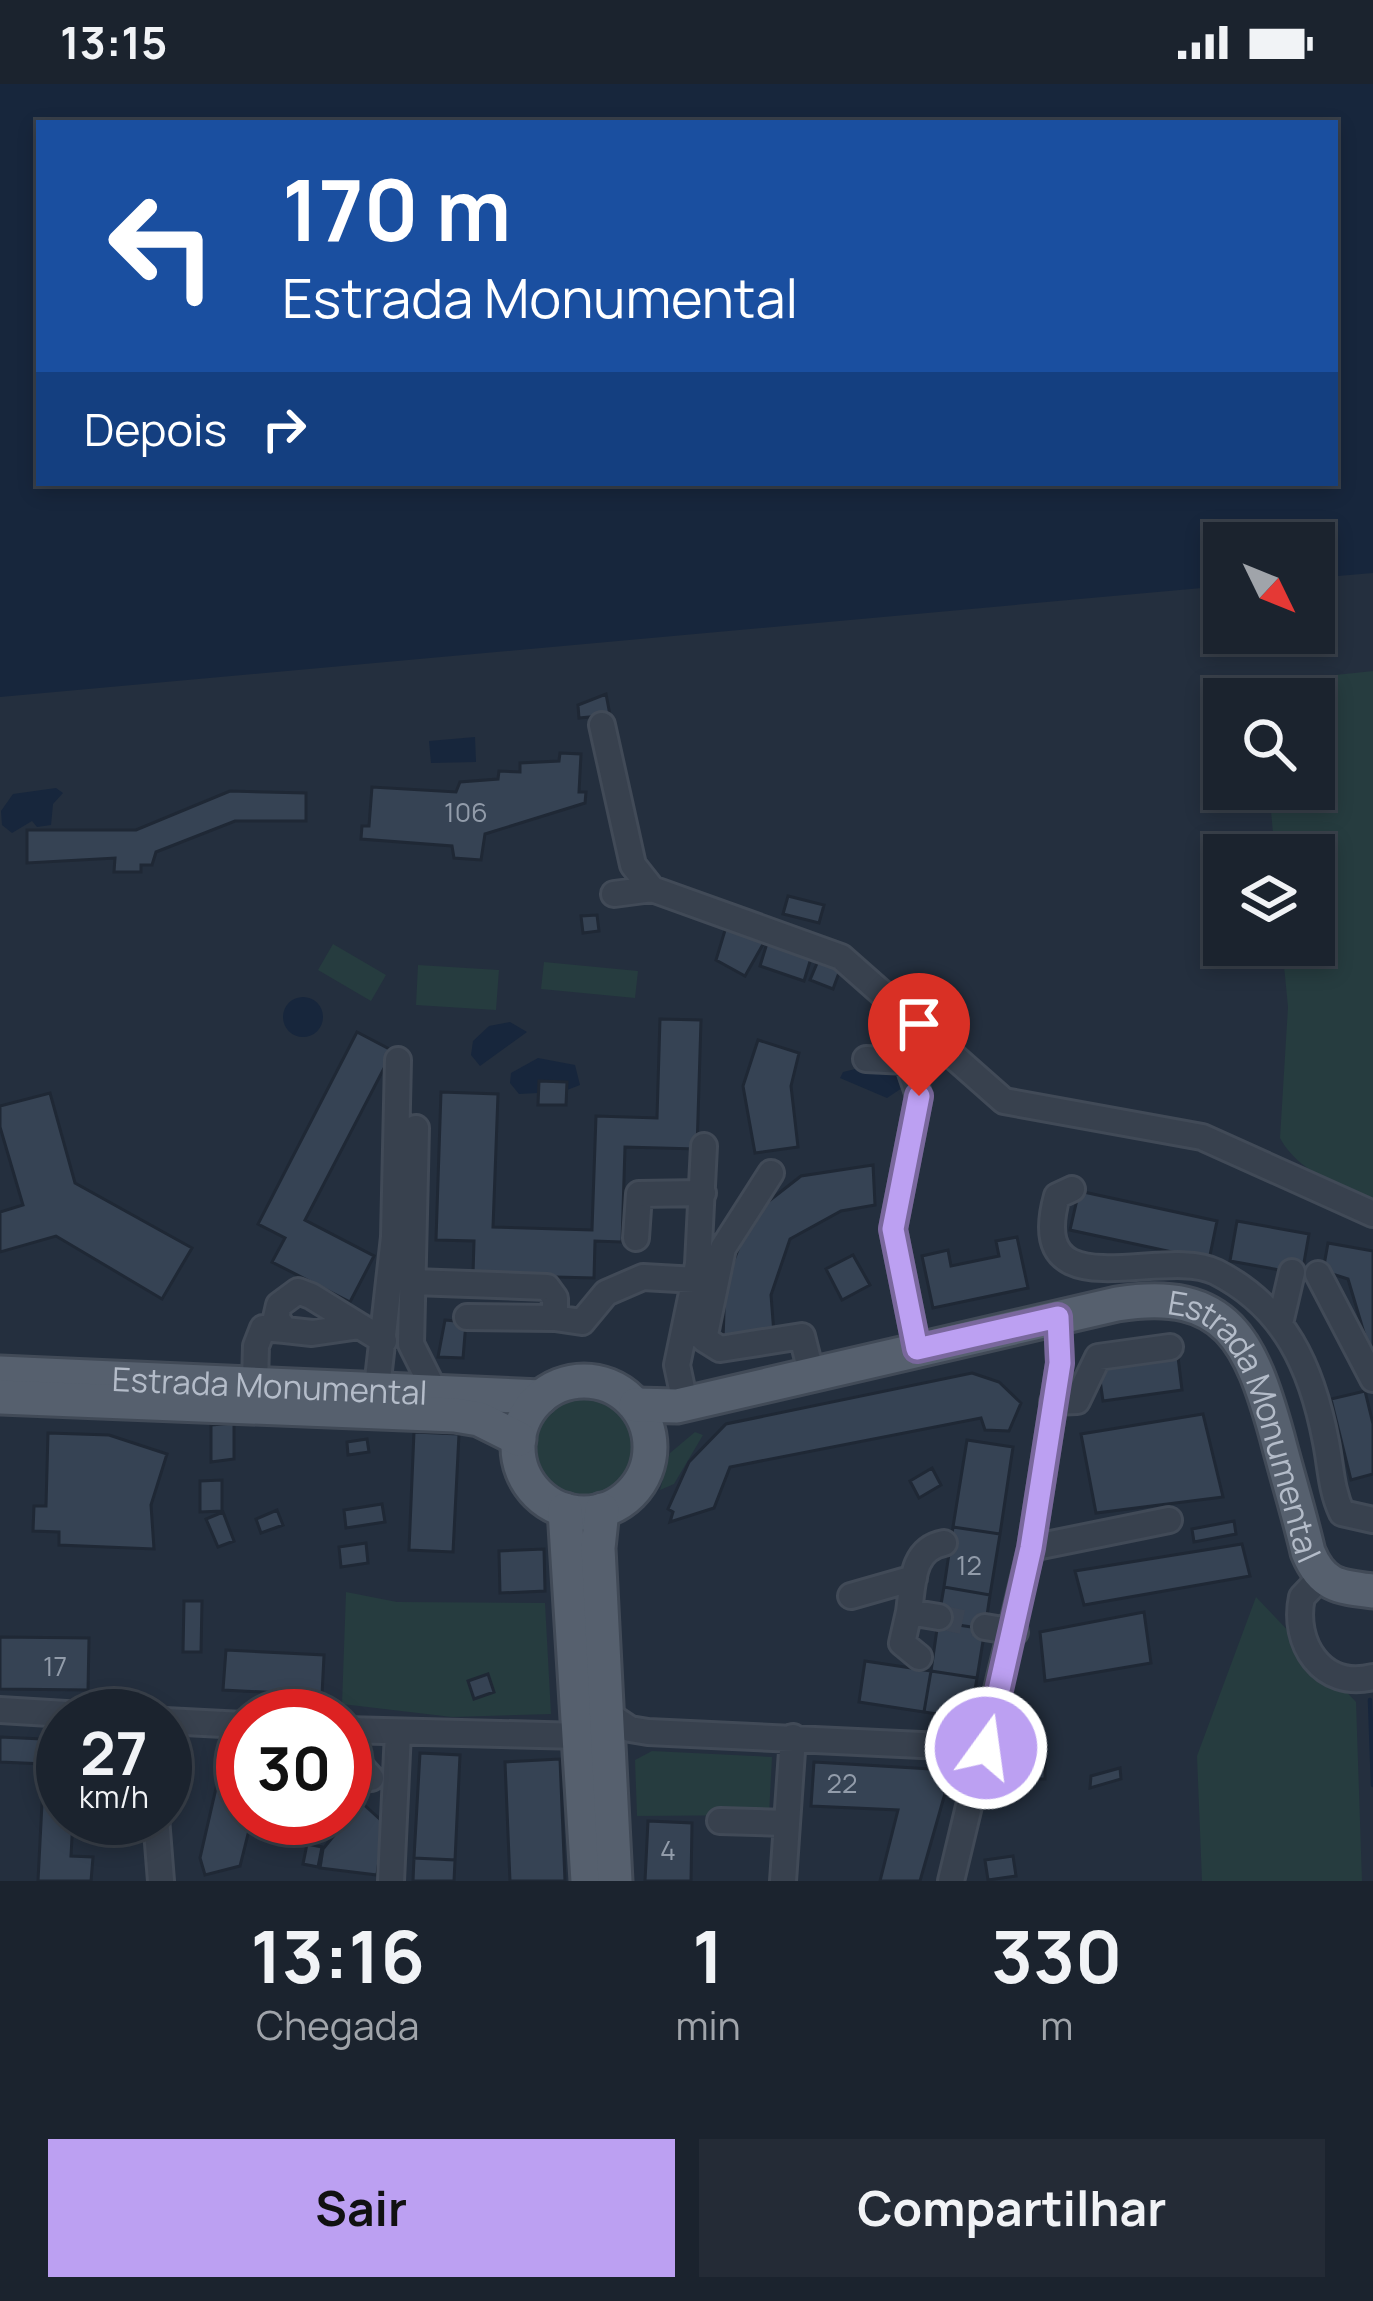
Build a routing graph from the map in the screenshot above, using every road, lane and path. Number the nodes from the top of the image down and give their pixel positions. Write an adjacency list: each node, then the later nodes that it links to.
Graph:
1 (602, 724): 2 (street)
2 (652, 889): 3 (street); 11 (street)
3 (614, 894)
4 (866, 1059): 25 (street)
5 (398, 1060): 23 (street)
6 (416, 1128): 16 (street)
7 (704, 1146): 10 (street)
8 (771, 1173): 26 (street)
9 (1072, 1190): 20 (street)
10 (703, 1193): 12 (street); 15 (street)
11 (1373, 1214)
12 (637, 1238)
13 (1292, 1272): 20 (street)
14 (1318, 1274): 28 (street)
15 (696, 1280): 19 (street); 36 (street)
16 (414, 1282): 19 (street); 31 (street)
17 (466, 1317): 19 (street)
18 (1058, 1317): 25 (main road, Estrada Monumental); 34 (street); 46 (main road, Estrada Monumental)
19 (555, 1318)
20 (1281, 1319): 42 (street)
21 (361, 1326): 22 (street); 22 (street); 23 (street)
22 (285, 1330): 29 (street)
23 (384, 1341): 30 (street)
24 (1170, 1347): 34 (street)
25 (917, 1349): 26 (main road, Estrada Monumental)
26 (811, 1372): 36 (main road, Estrada Monumental)
27 (0, 1373): 29 (main road, Estrada Monumental)
28 (1373, 1378)
29 (255, 1383): 30 (main road, Estrada Monumental)
30 (377, 1388): 31 (main road, Estrada Monumental)
31 (434, 1390): 33 (main road, Estrada Monumental)
32 (0, 1397): 37 (main road, Estrada Monumental)
33 (541, 1397): 35 (main road); 37 (main road)
34 (1053, 1402): 44 (street)
35 (636, 1405): 36 (main road, Estrada Monumental); 38 (main road)
36 (681, 1405): 38 (main road)
37 (519, 1438): 39 (main road)
38 (650, 1438): 40 (main road)
39 (565, 1510): 40 (main road); 56 (main road)
40 (602, 1510): 56 (main road)
41 (1169, 1520): 44 (street)
42 (1373, 1520)
43 (944, 1544): 45 (street)
44 (1031, 1548): 51 (street)
45 (914, 1578): 47 (street); 48 (street)
46 (1345, 1585): 53 (street)
47 (851, 1596)
48 (909, 1612): 49 (street); 52 (street)
49 (939, 1617)
50 (985, 1627): 51 (street)
51 (1015, 1632): 61 (street)
52 (919, 1657)
53 (1373, 1677)
54 (0, 1710): 55 (street)
55 (36, 1712)
56 (594, 1725): 58 (street); 59 (street); 62 (main road); 68 (main road)
57 (372, 1731): 58 (street)
58 (398, 1732): 67 (street)
59 (648, 1732): 60 (street); 62 (street)
60 (793, 1737): 61 (street); 64 (street)
61 (986, 1748): 71 (street)
62 (608, 1759): 69 (main road)
63 (720, 1821): 64 (street)
64 (786, 1822): 70 (street)
65 (159, 1845): 66 (street)
66 (161, 1881)
67 (391, 1881)
68 (588, 1881)
69 (615, 1881)
70 (783, 1881)
71 (951, 1881)

